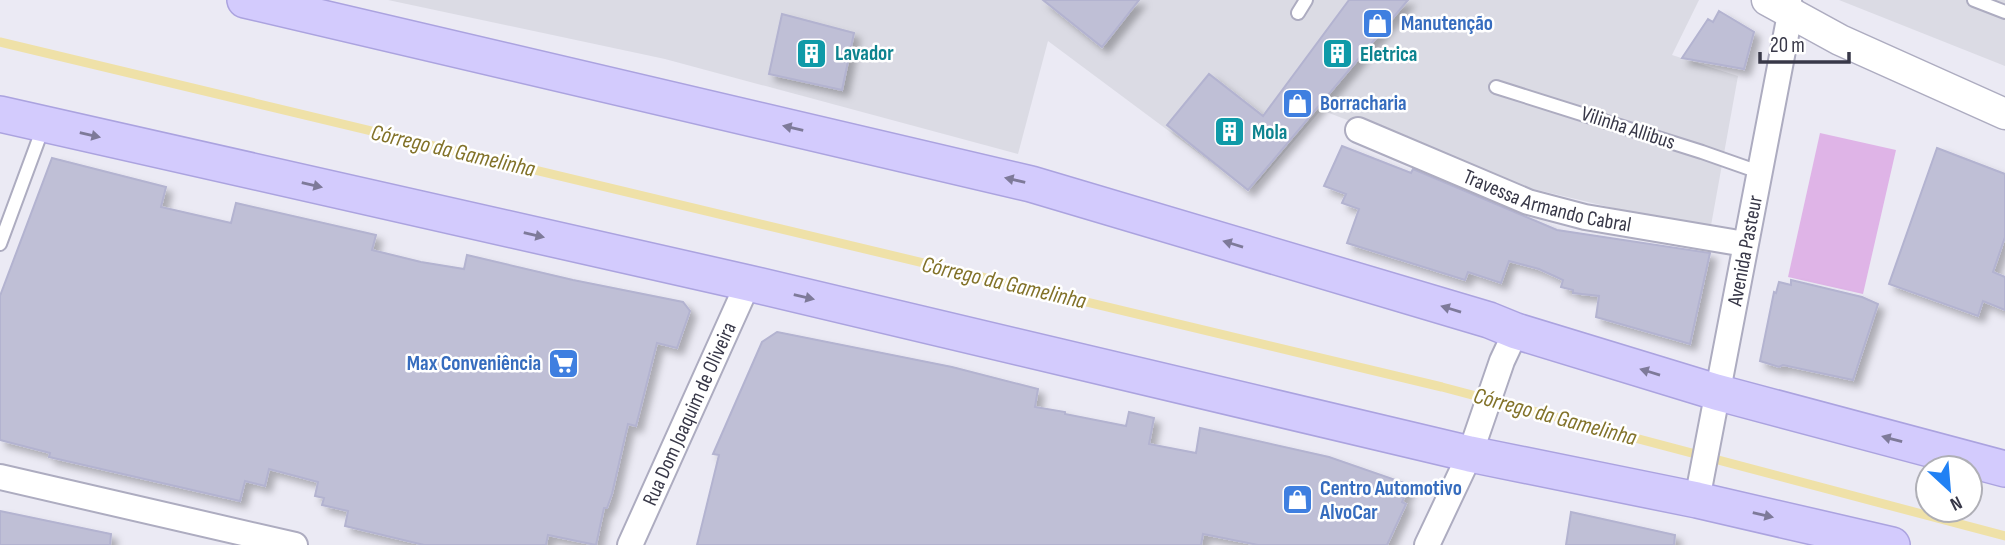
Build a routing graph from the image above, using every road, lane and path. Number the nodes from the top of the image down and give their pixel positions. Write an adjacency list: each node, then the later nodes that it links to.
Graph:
1 (245, 0): 16 (main road, one-way to 1)
2 (1306, 0): 6 (lane)
3 (1974, 0): 5 (lane)
4 (1782, 5): 9 (street); 12 (street, Avenida Pasteur)
5 (2005, 12)
6 (1298, 13)
7 (1496, 87): 12 (lane, Vilinha Allibus)
8 (0, 114): 10 (main road)
9 (2005, 114)
10 (44, 125): 13 (lane); 15 (main road, one-way to 15)
11 (1358, 130): 14 (street, Travessa Armando Cabral)
12 (1759, 172): 14 (street, Avenida Pasteur)
13 (0, 244)
14 (1745, 244): 17 (street, Avenida Pasteur)
15 (748, 283): 18 (main road, one-way to 18); 23 (street, Rua Dom Joaquim de Oliveira)
16 (1516, 331): 17 (main road, one-way to 16); 18 (street)
17 (1716, 392): 19 (main road, one-way to 17); 21 (street, Avenida Pasteur)
18 (1470, 454): 21 (main road); 24 (street)
19 (2005, 469)
20 (0, 477): 22 (street)
21 (1699, 488): 25 (main road, one-way to 25)
22 (295, 545)
23 (629, 545)
24 (1427, 545)
25 (1892, 545)

